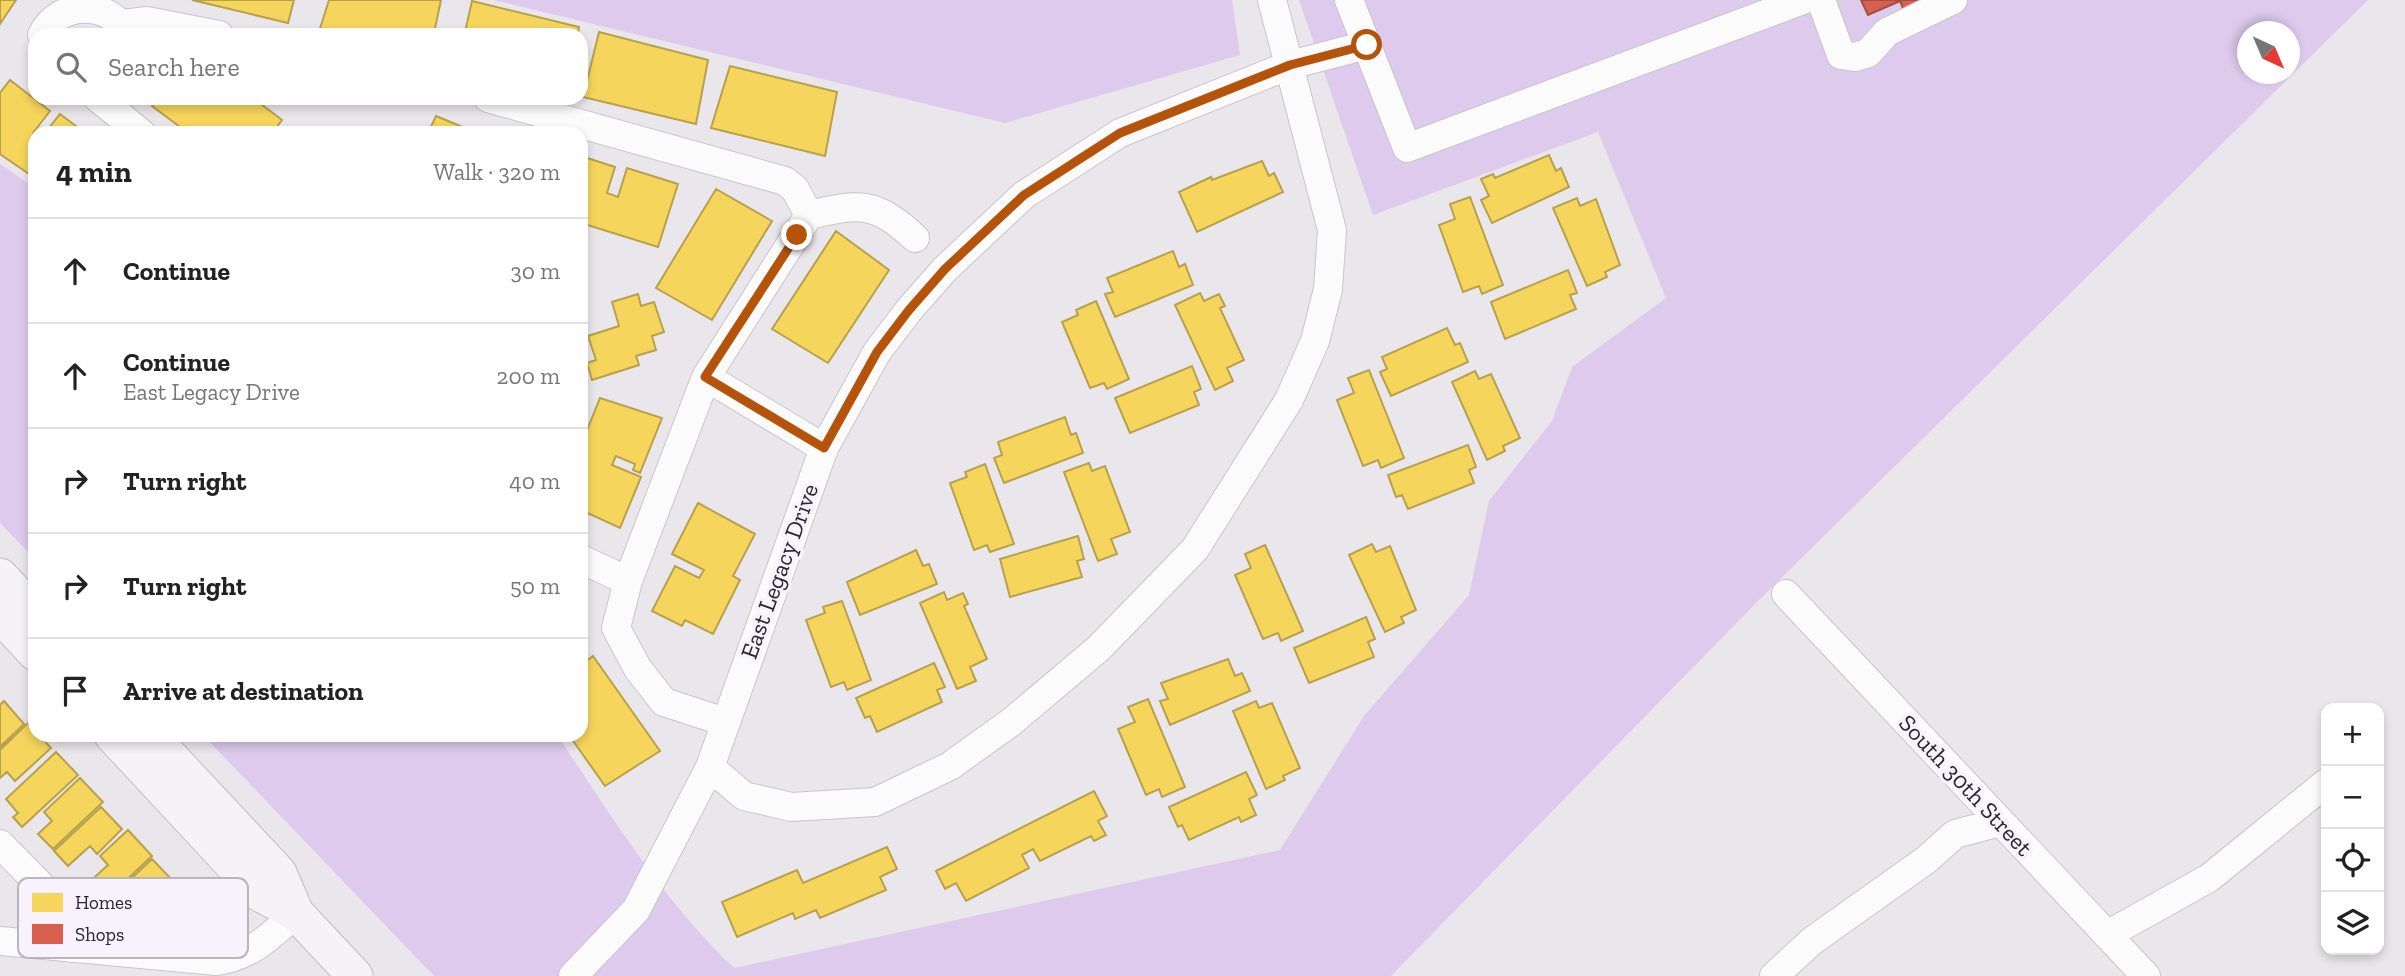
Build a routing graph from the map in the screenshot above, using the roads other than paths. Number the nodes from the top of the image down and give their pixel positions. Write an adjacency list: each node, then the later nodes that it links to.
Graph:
1 (1272, 0): 11 (street)
2 (1349, 0): 10 (street)
3 (1803, 0): 10 (street)
4 (1821, 0): 5 (street)
5 (1953, 0)
6 (46, 28): 7 (street)
7 (123, 28)
8 (130, 28): 9 (street)
9 (183, 28)
10 (1367, 45): 11 (street, East Legacy Drive)
11 (1290, 65): 18 (street, East Legacy Drive); 29 (street)
12 (107, 105): 14 (street)
13 (513, 105): 15 (street)
14 (132, 126)
15 (809, 215): 16 (street); 17 (street)
16 (915, 238)
17 (705, 377): 18 (street); 21 (street)
18 (824, 448): 26 (street, East Legacy Drive)
19 (588, 561): 21 (street)
20 (0, 576): 23 (main road)
21 (628, 581): 26 (street)
22 (1786, 594): 31 (street, South 30th Street)
23 (28, 606)
24 (0, 615): 25 (main road)
25 (28, 645)
26 (724, 722): 29 (street, East Legacy Drive)
27 (119, 742): 34 (main road)
28 (157, 742): 36 (main road)
29 (710, 767): 44 (street, East Legacy Drive)
30 (2321, 787): 37 (street)
31 (2000, 822): 37 (street, South 30th Street); 45 (street)
32 (0, 844): 33 (street)
33 (33, 878)
34 (245, 878)
35 (248, 881): 36 (main road)
36 (296, 913): 40 (street); 43 (main road)
37 (2107, 935): 46 (street, South 30th Street)
38 (0, 941): 39 (street)
39 (18, 943)
40 (248, 952)
41 (183, 958): 42 (street)
42 (235, 958)
43 (355, 976)
44 (573, 976)
45 (1774, 976)
46 (2146, 976)

